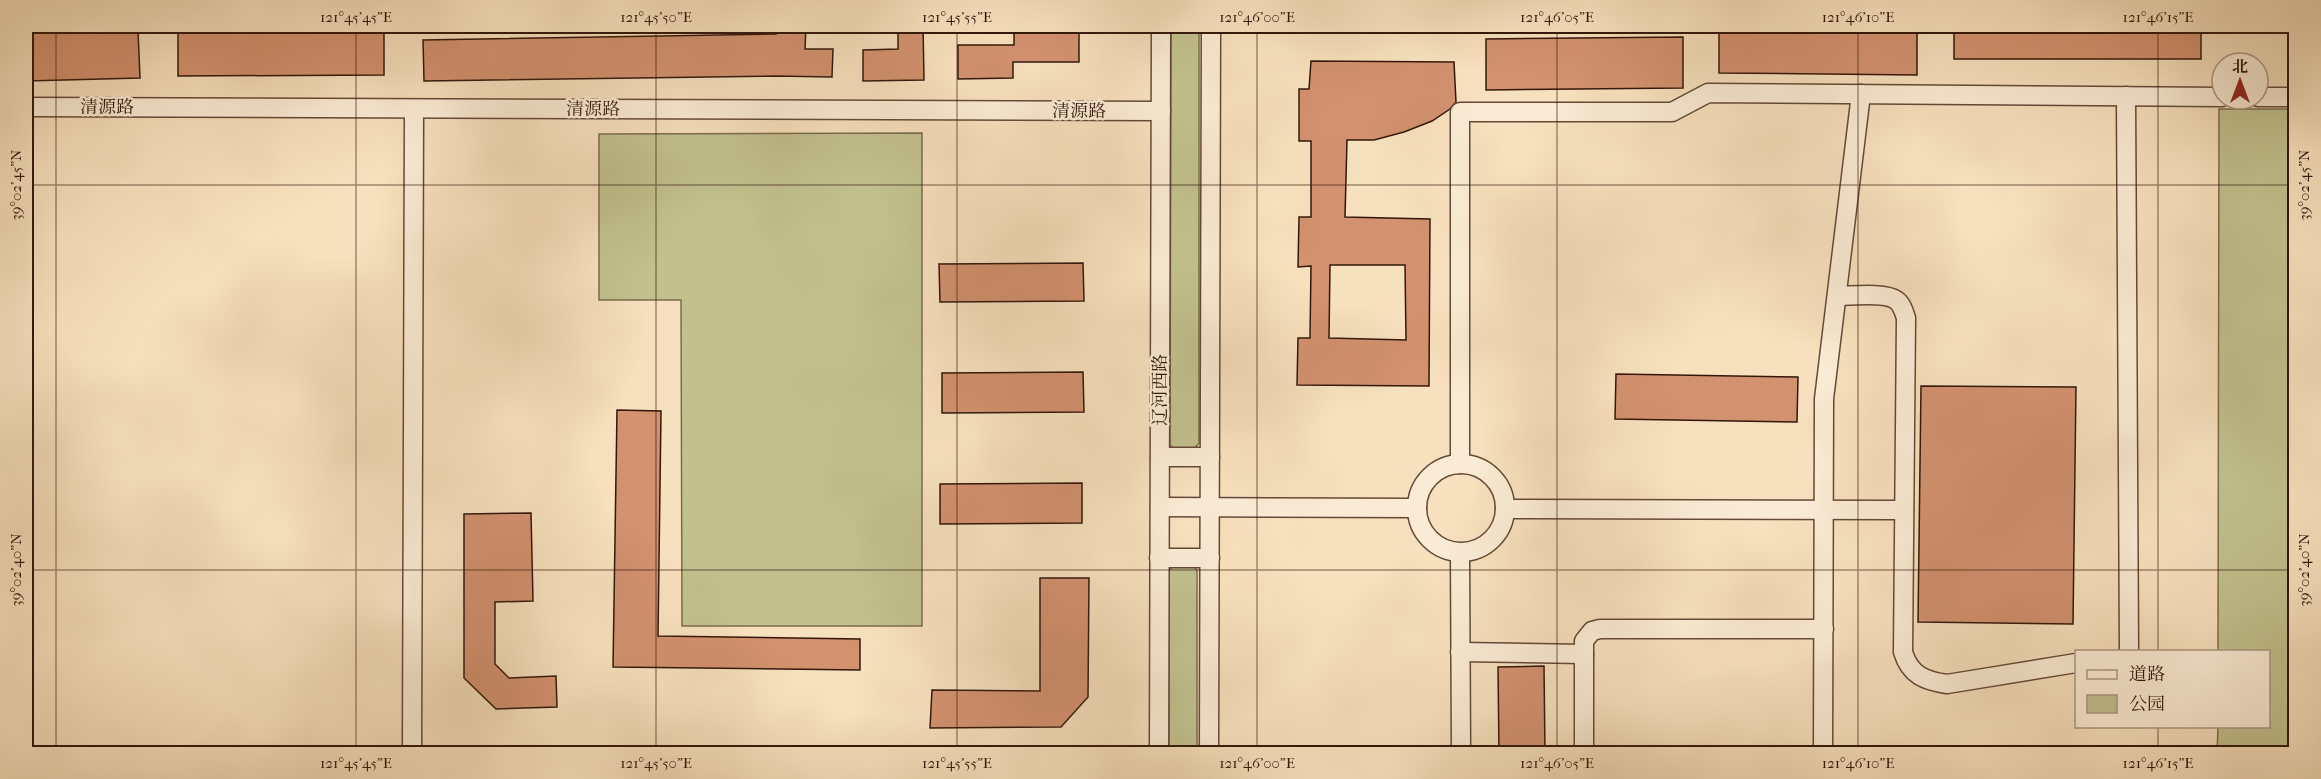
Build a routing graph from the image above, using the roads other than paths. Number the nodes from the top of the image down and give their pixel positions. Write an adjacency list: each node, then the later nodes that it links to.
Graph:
1 (1161, 26): 10 (street, 辽河西路)
2 (1211, 26): 13 (street)
3 (1861, 94): 4 (street); 11 (street); 14 (street)
4 (2126, 96): 5 (street); 25 (street)
5 (2210, 97)
6 (2270, 97): 7 (street)
7 (2295, 97)
8 (26, 107): 9 (street, 清源路)
9 (414, 109): 10 (street, 清源路); 29 (street)
10 (1161, 111): 12 (street, 辽河西路)
11 (1837, 296): 19 (street); 20 (street)
12 (1160, 457): 13 (street); 15 (street, 辽河西路)
13 (1210, 457): 16 (street)
14 (1460, 464): 17 (street); 18 (street)
15 (1160, 507): 16 (street); 22 (street, 辽河西路)
16 (1210, 507): 17 (street); 23 (street)
17 (1417, 508): 21 (street)
18 (1505, 508): 19 (street); 21 (street)
19 (1824, 510): 20 (street); 24 (street)
20 (1904, 510): 28 (street)
21 (1460, 553): 26 (street)
22 (1159, 558): 23 (street); 30 (street, 辽河西路)
23 (1210, 558): 31 (street)
24 (1824, 629): 27 (street); 34 (street)
25 (2129, 650)
26 (1460, 652): 27 (street); 32 (street)
27 (1584, 654): 33 (street)
28 (2075, 663)
29 (412, 753)
30 (1159, 753)
31 (1209, 753)
32 (1461, 753)
33 (1584, 753)
34 (1823, 753)

